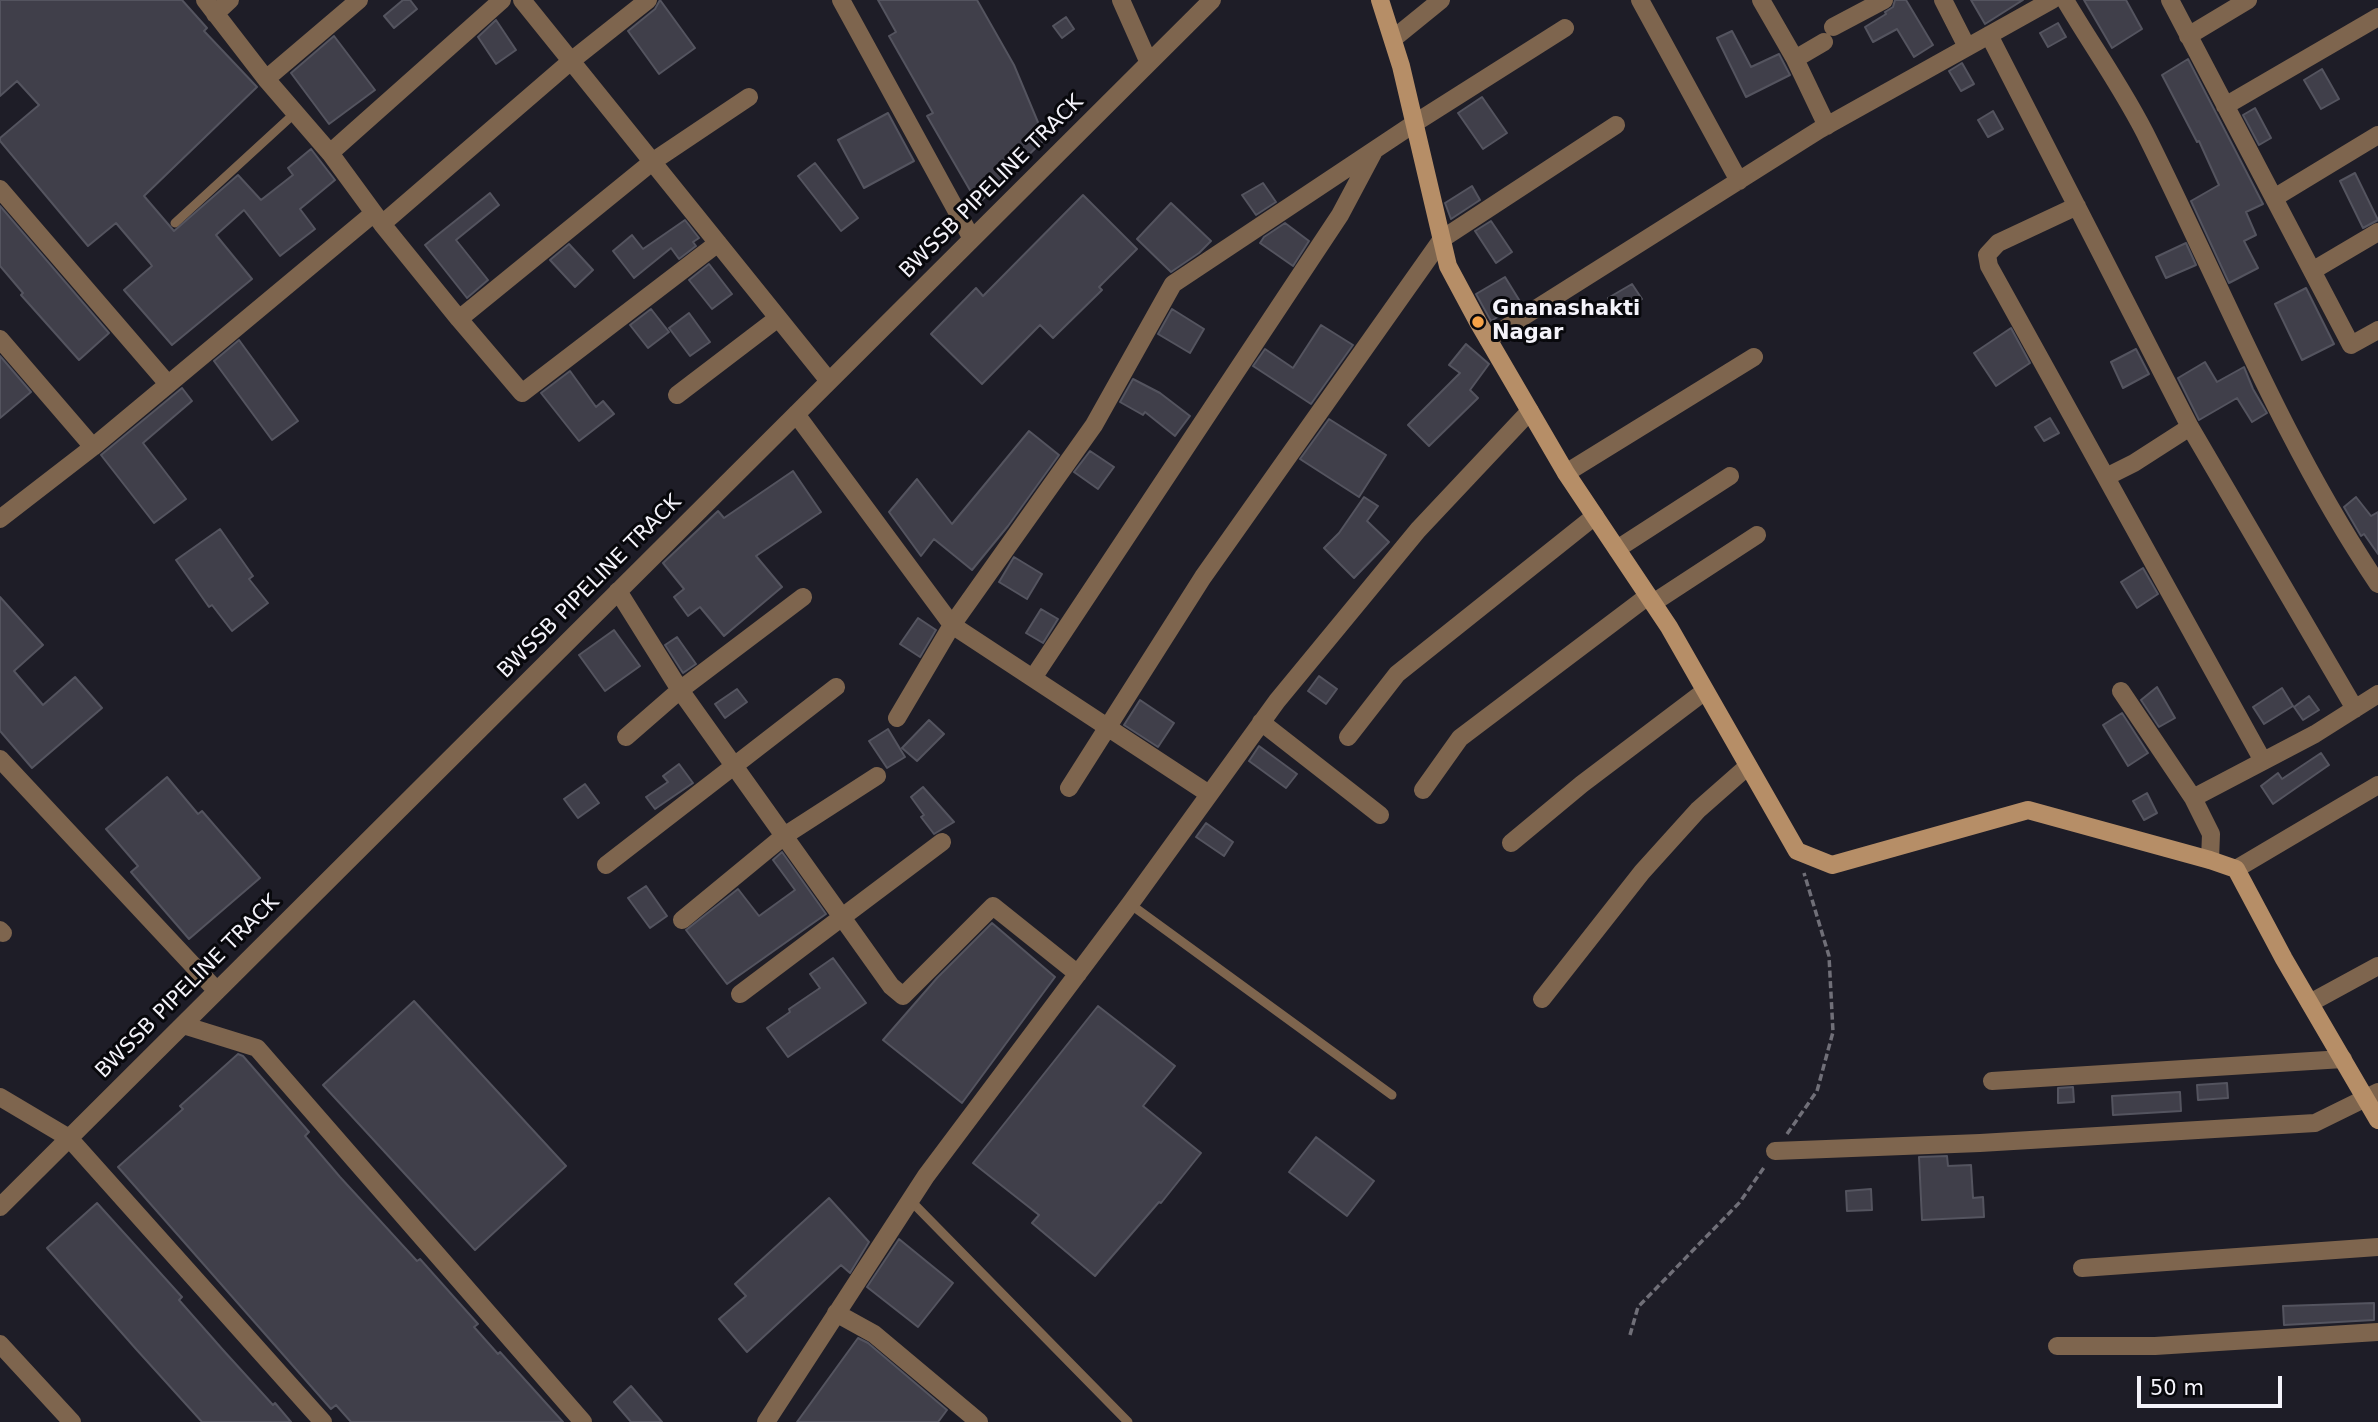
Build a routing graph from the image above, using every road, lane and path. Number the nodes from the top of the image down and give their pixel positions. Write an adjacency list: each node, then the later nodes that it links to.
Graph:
1 (230, 0): 19 (street)
2 (359, 0): 29 (street)
3 (502, 0): 38 (street)
4 (522, 0): 27 (street)
5 (648, 0): 27 (street)
6 (841, 0): 47 (street)
7 (1121, 0): 28 (street)
8 (1212, 0): 28 (street, BWSSB PIPELINE TRACK)
9 (1380, 0): 24 (street)
10 (1441, 0): 24 (street)
11 (1640, 0): 40 (street)
12 (1762, 0): 26 (street)
13 (1884, 0): 26 (street)
14 (1943, 0): 25 (street)
15 (2052, 0): 22 (street)
16 (2065, 0): 71 (street)
17 (2171, 0): 23 (street)
18 (2248, 0): 23 (street)
19 (210, 7): 29 (street)
20 (2378, 17): 31 (street)
21 (1565, 28): 33 (street)
22 (1989, 35): 25 (street); 43 (street)
23 (2188, 36): 31 (street)
24 (1393, 39): 33 (street)
25 (1967, 47): 35 (street)
26 (1795, 59): 35 (street)
27 (571, 61): 39 (street); 44 (street)
28 (1149, 63): 47 (street, BWSSB PIPELINE TRACK)
29 (266, 79): 32 (street)
30 (749, 97): 39 (street)
31 (2225, 106): 42 (street)
32 (295, 113): 38 (street); 45 (lane)
33 (1415, 123): 37 (street); 48 (street)
34 (1616, 125): 48 (street)
35 (1827, 126): 40 (street)
36 (2378, 135): 42 (street)
37 (1375, 150): 75 (street); 76 (street)
38 (330, 153): 44 (street)
39 (652, 162): 49 (street); 52 (street)
40 (1739, 181): 55 (street)
41 (0, 189): 58 (street)
42 (2274, 198): 50 (street)
43 (2077, 206): 62 (street); 66 (street)
44 (378, 218): 52 (street); 58 (street)
45 (175, 223)
46 (2378, 232): 50 (street)
47 (972, 239): 57 (street, BWSSB PIPELINE TRACK)
48 (1442, 239): 55 (street); 85 (street)
49 (718, 243): 51 (street); 52 (street)
50 (2312, 271): 53 (street)
51 (778, 318): 57 (street); 59 (street)
52 (459, 319)
53 (2378, 330)
54 (0, 339): 63 (street)
55 (1488, 339): 60 (street)
56 (1754, 357): 64 (street)
57 (829, 381): 61 (street, BWSSB PIPELINE TRACK)
58 (168, 384): 63 (street)
59 (677, 395)
60 (1530, 411): 64 (street); 84 (street)
61 (796, 414): 72 (street, BWSSB PIPELINE TRACK); 75 (street)
62 (2190, 427): 66 (street); 82 (street)
63 (93, 447): 68 (street)
64 (1566, 473): 67 (street)
65 (1730, 477): 70 (street)
66 (2106, 477): 89 (street)
67 (1595, 516): 70 (street); 87 (street)
68 (0, 519)
69 (1757, 535): 74 (street)
70 (1617, 549): 74 (street)
71 (2378, 584)
72 (618, 591): 78 (street); 111 (street, BWSSB PIPELINE TRACK)
73 (803, 597): 78 (street)
74 (1651, 599): 79 (street); 95 (street)
75 (952, 625): 76 (street); 83 (street)
76 (1033, 678): 85 (street)
77 (836, 687): 90 (street)
78 (680, 690): 86 (street); 90 (street)
79 (1706, 691): 91 (street); 101 (street)
80 (2121, 691): 97 (street)
81 (2378, 694): 82 (street)
82 (2355, 709): 89 (street)
83 (897, 718)
84 (1261, 722): 96 (street); 98 (street)
85 (1108, 726): 94 (street); 96 (street)
86 (626, 737)
87 (1348, 737)
88 (0, 760): 111 (street)
89 (2263, 761): 97 (street)
90 (734, 766): 99 (street); 104 (street)
91 (1748, 766): 102 (street); 113 (street)
92 (877, 776): 99 (street)
93 (2378, 785): 105 (street)
94 (1069, 788)
95 (1423, 789)
96 (1209, 794): 106 (street)
97 (2193, 798): 103 (street)
98 (1380, 815)
99 (784, 836): 107 (street); 108 (street)
100 (942, 842): 107 (street)
101 (1511, 843)
102 (1797, 851): 103 (street); 123 (path)
103 (2210, 860): 105 (street)
104 (606, 865)
105 (2236, 869): 114 (street)
106 (1130, 904): 110 (street); 118 (lane)
107 (843, 918): 110 (street); 112 (street)
108 (682, 920)
109 (2378, 966): 114 (street)
110 (1077, 974): 124 (street)
111 (217, 991): 115 (street, BWSSB PIPELINE TRACK)
112 (740, 994)
113 (1542, 999)
114 (2310, 1003): 116 (street)
115 (183, 1025): 122 (street, BWSSB PIPELINE TRACK); 135 (street)
116 (2343, 1059): 117 (street); 119 (street)
117 (1992, 1081)
118 (1392, 1095)
119 (2372, 1095): 121 (street); 123 (street)
120 (0, 1097): 122 (street)
121 (2378, 1119)
122 (69, 1138): 125 (street, BWSSB PIPELINE TRACK); 134 (street)
123 (1775, 1151): 130 (path)
124 (910, 1200): 128 (street); 138 (lane)
125 (0, 1207)
126 (2378, 1247): 127 (street)
127 (2082, 1268)
128 (836, 1313): 136 (street); 137 (street)
129 (2378, 1332): 132 (street)
130 (1630, 1335)
131 (0, 1344): 133 (street)
132 (2057, 1346)
133 (72, 1422)
134 (323, 1422)
135 (583, 1422)
136 (766, 1422)
137 (979, 1422)
138 (1128, 1422)

